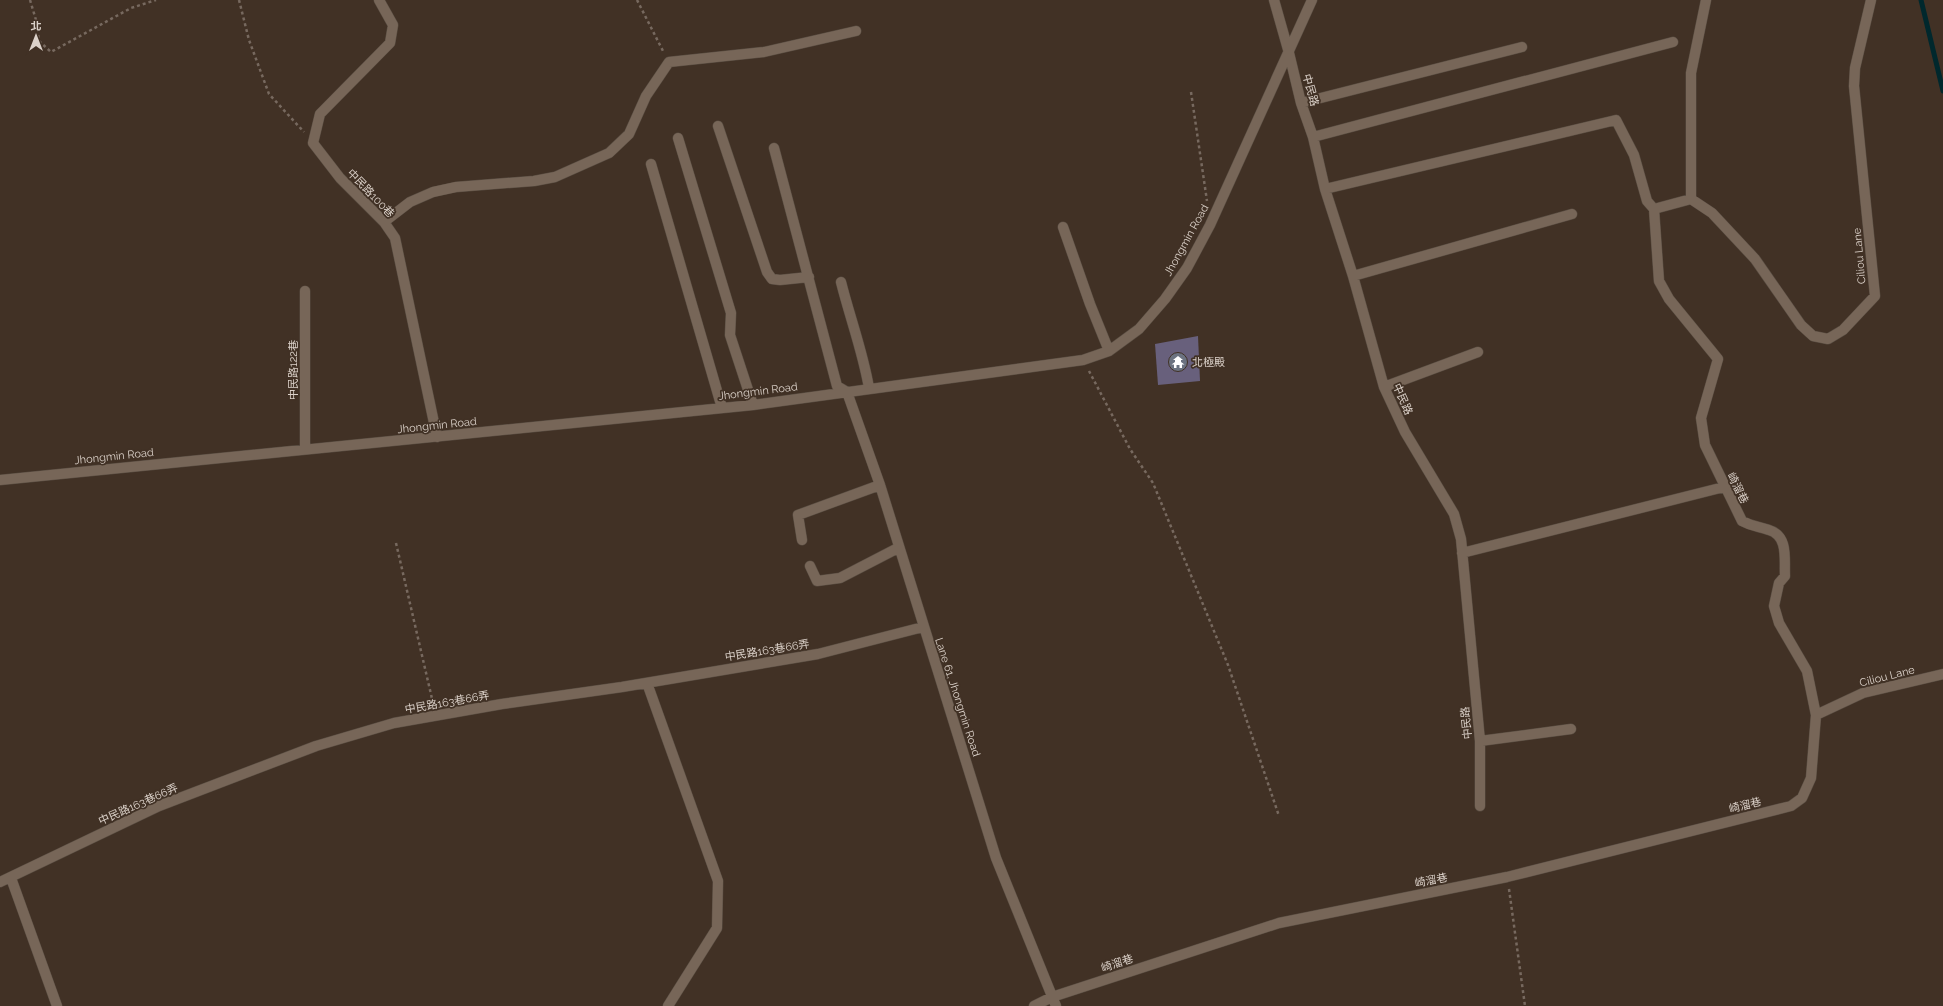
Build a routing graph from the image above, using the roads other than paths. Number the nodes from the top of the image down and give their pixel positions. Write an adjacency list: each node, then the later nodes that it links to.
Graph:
1 (380, 0): 20 (street, 中民路100巷)
2 (1274, 0): 9 (street, 中民路)
3 (1312, 0): 9 (street, Jhongmin Road)
4 (1706, 0): 17 (street)
5 (1871, 0): 17 (street, Ciliou Lane)
6 (856, 31): 20 (street)
7 (1673, 42): 12 (street)
8 (1522, 47): 10 (street)
9 (1289, 53): 10 (street, 中民路); 26 (street, Jhongmin Road)
10 (1301, 102): 12 (street, 中民路)
11 (718, 126): 23 (street)
12 (1313, 137): 16 (street, 中民路)
13 (678, 138): 31 (street)
14 (774, 148): 23 (street)
15 (652, 164): 32 (street)
16 (1324, 189): 18 (street); 22 (street, 中民路)
17 (1691, 199): 18 (street)
18 (1654, 209): 37 (street, 崎溜巷)
19 (1572, 214): 22 (street)
20 (384, 222): 33 (street, 中民路100巷)
21 (1063, 228): 26 (street)
22 (1353, 276): 28 (street, 中民路)
23 (809, 277): 30 (street)
24 (841, 282): 29 (street)
25 (306, 291): 34 (street, 中民路122巷)
26 (1109, 350): 29 (street, Jhongmin Road)
27 (1478, 352): 28 (street)
28 (1384, 387): 40 (street, 中民路)
29 (869, 388): 30 (street, Jhongmin Road)
30 (847, 392): 31 (street, Jhongmin Road); 36 (street, Lane 61, Jhongmin Road)
31 (753, 405): 32 (street, Jhongmin Road)
32 (722, 408): 33 (street, Jhongmin Road)
33 (437, 437): 34 (street, Jhongmin Road)
34 (305, 449): 35 (street, Jhongmin Road)
35 (0, 480)
36 (880, 485): 38 (street); 39 (street, Lane 61, Jhongmin Road)
37 (1724, 487): 40 (street); 45 (street, 崎溜巷)
38 (802, 540)
39 (898, 548): 41 (street); 42 (street, Lane 61, Jhongmin Road)
40 (1462, 553): 47 (street, 中民路)
41 (810, 566)
42 (923, 627): 44 (street, 中民路163巷66弄); 51 (street, Lane 61, Jhongmin Road)
43 (1943, 674): 45 (street, Ciliou Lane)
44 (647, 683): 49 (street, 中民路163巷66弄); 53 (street)
45 (1816, 716): 51 (street, 崎溜巷)
46 (1571, 729): 47 (street)
47 (1480, 741): 48 (street, 中民路)
48 (1480, 806)
49 (11, 878): 50 (street, 中民路163巷66弄); 52 (street)
50 (0, 882)
51 (1054, 1001): 54 (street, 崎溜巷)
52 (57, 1006)
53 (668, 1006)
54 (1034, 1006)

